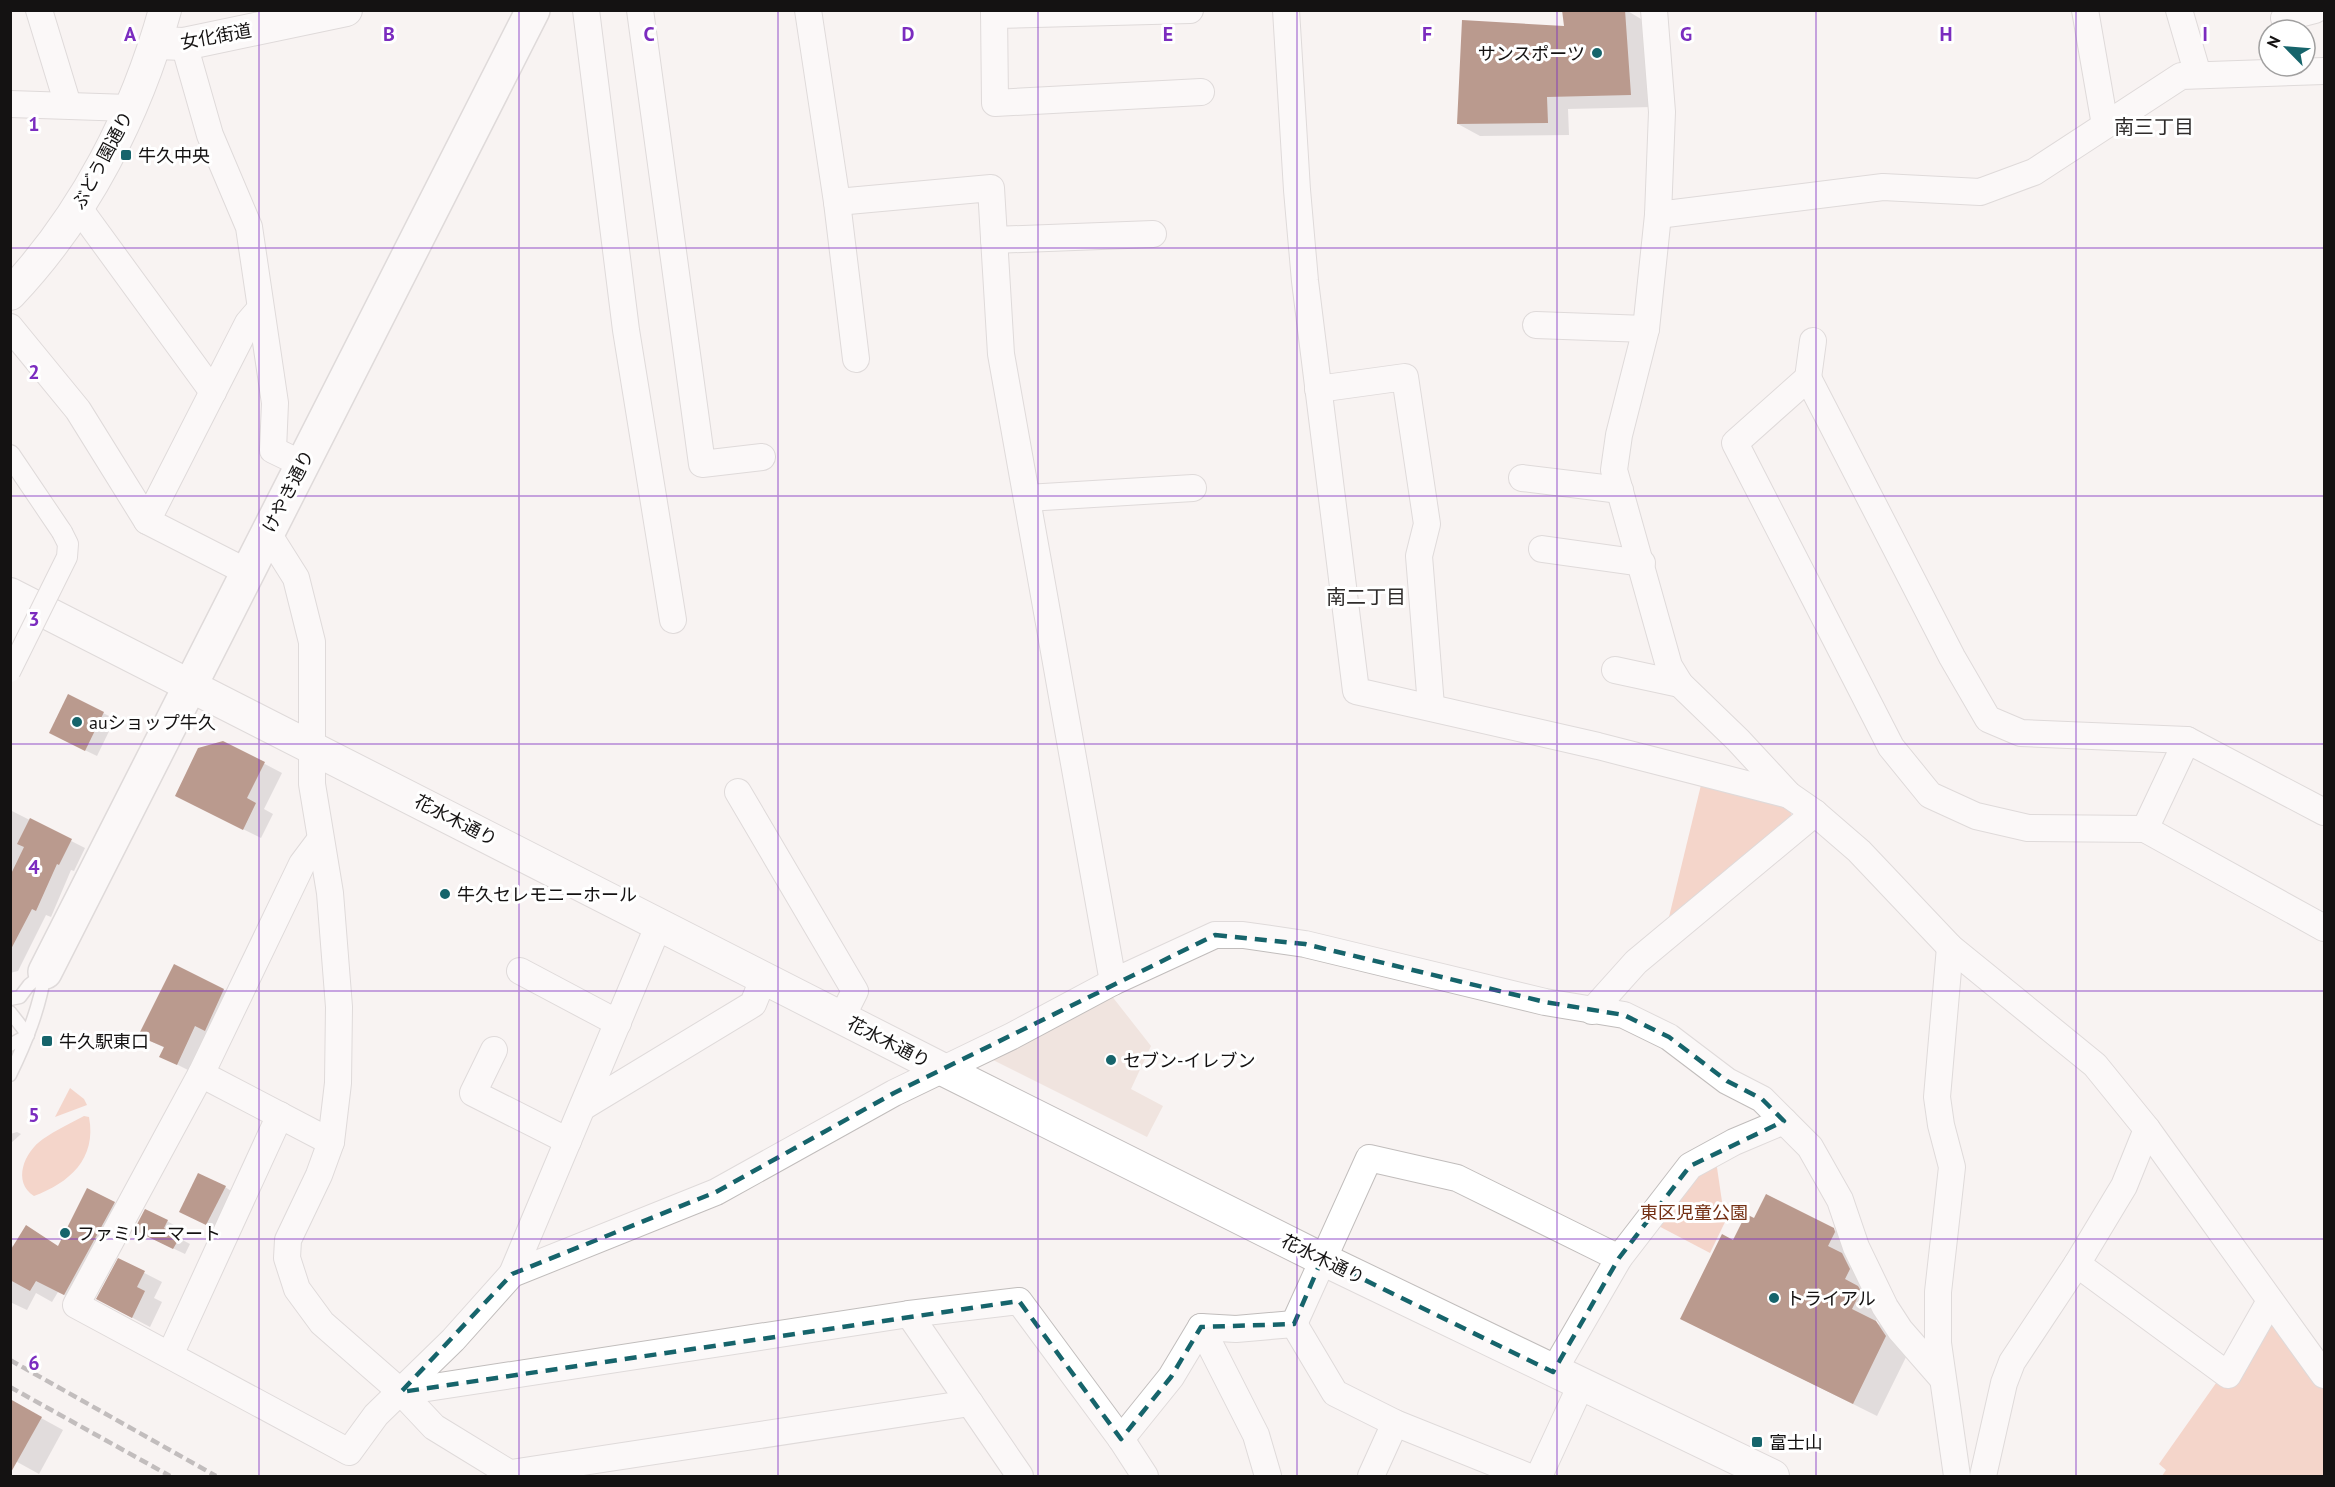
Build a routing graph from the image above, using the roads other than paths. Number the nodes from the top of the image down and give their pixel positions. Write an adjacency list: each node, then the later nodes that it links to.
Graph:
1 (39, 10): 23 (street)
2 (165, 10): 18 (street, ぶどう園通り)
3 (345, 10): 18 (street, 女化街道)
4 (533, 10): 43 (main road, けやき通り)
5 (586, 10): 54 (street)
6 (640, 10): 42 (street)
7 (808, 10): 26 (street)
8 (1190, 10): 15 (street)
9 (1286, 10): 39 (street)
10 (1654, 10): 28 (street)
11 (2085, 10): 25 (street)
12 (2179, 10): 20 (street)
13 (2315, 10): 16 (street)
14 (2321, 10): 17 (street)
15 (994, 13): 21 (street)
16 (2284, 18)
17 (2325, 24)
18 (170, 44): 24 (street, ぶどう園通り); 32 (street)
19 (2325, 71): 20 (street)
20 (2198, 75): 25 (street)
21 (1202, 92)
22 (10, 104): 23 (street)
23 (68, 105): 24 (street)
24 (129, 108): 27 (street, ぶどう園通り)
25 (2106, 125): 28 (street)
26 (837, 202): 30 (street); 37 (street)
27 (78, 207): 31 (street, ぶどう園通り); 40 (street)
28 (1658, 215): 35 (street)
29 (1153, 234): 30 (street)
30 (994, 240): 47 (street)
31 (10, 294)
32 (260, 309): 40 (street); 43 (street)
33 (1536, 325): 35 (street)
34 (10, 327): 48 (street)
35 (1646, 329): 46 (street)
36 (1814, 341): 38 (street)
37 (856, 359)
38 (1808, 378): 61 (street); 67 (street)
39 (1318, 389): 60 (street); 60 (street)
40 (213, 392): 48 (street)
41 (10, 455): 57 (street, bridge)
42 (762, 457)
43 (302, 464): 49 (main road, けやき通り)
44 (1522, 478): 46 (street)
45 (1193, 488): 47 (street)
46 (1620, 490): 51 (street)
47 (1027, 498): 75 (street)
48 (147, 521): 52 (street)
49 (267, 532): 52 (main road, けやき通り); 62 (street)
50 (1542, 549): 51 (street)
51 (1642, 563): 59 (street)
52 (248, 572): 58 (main road, けやき通り)
53 (21, 599): 55 (street); 58 (street, 花水木通り)
54 (673, 620)
55 (10, 645)
56 (1615, 670): 59 (street)
57 (10, 672)
58 (191, 684): 62 (street, 花水木通り); 73 (main road, けやき通り)
59 (1680, 684): 64 (street)
60 (1431, 706): 64 (street)
61 (2187, 740): 65 (street); 67 (street)
62 (312, 747): 68 (street); 69 (street, 花水木通り)
63 (738, 792): 79 (street)
64 (1789, 795): 66 (street)
65 (2325, 812)
66 (1815, 813): 71 (street); 77 (street)
67 (2145, 829): 70 (street)
68 (320, 840): 86 (street); 92 (street)
69 (659, 924): 74 (street, 花水木通り); 80 (street)
70 (2325, 928)
71 (1950, 947): 90 (street); 104 (street)
72 (520, 970): 80 (street)
73 (45, 972): 76 (lane); 81 (lane)
74 (764, 977): 79 (street, 花水木通り); 87 (street)
75 (1113, 982): 77 (street); 84 (street)
76 (10, 999)
77 (1592, 1011): 89 (street)
78 (10, 1012): 81 (lane)
79 (842, 1017): 84 (street, 花水木通り)
80 (618, 1023): 87 (street)
81 (28, 1035): 82 (lane); 85 (lane)
82 (10, 1046)
83 (494, 1050): 91 (street)
84 (944, 1070): 94 (street, 花水木通り); 96 (street)
85 (11, 1073)
86 (201, 1074): 88 (street); 101 (street)
87 (583, 1107): 91 (street)
88 (280, 1115): 92 (street); 101 (street)
89 (1784, 1121): 93 (street); 104 (street)
90 (2147, 1129): 95 (street); 97 (street)
91 (568, 1141): 96 (street)
92 (331, 1142): 106 (street)
93 (1618, 1258): 94 (street); 102 (street)
94 (1322, 1259): 99 (street); 102 (street, 花水木通り)
95 (2077, 1263): 97 (street); 119 (street)
96 (512, 1274): 106 (street)
97 (2270, 1301): 103 (street)
98 (909, 1314): 106 (street); 107 (street); 109 (street)
99 (1294, 1324): 100 (street); 108 (street)
100 (1201, 1327): 109 (street); 113 (street)
101 (170, 1355): 106 (street)
102 (1553, 1372): 105 (street, 花水木通り)
103 (2325, 1375)
104 (1942, 1378): 118 (street)
105 (1581, 1385): 116 (street); 117 (street, 花水木通り)
106 (401, 1392): 110 (street)
107 (970, 1403): 110 (street); 111 (street)
108 (1395, 1423): 114 (street); 115 (street)
109 (1121, 1439): 112 (street)
110 (512, 1475)
111 (1020, 1476)
112 (1145, 1476)
113 (1268, 1476)
114 (1371, 1476)
115 (1527, 1476)
116 (1539, 1476)
117 (1773, 1476)
118 (1957, 1476)
119 (1983, 1476)

